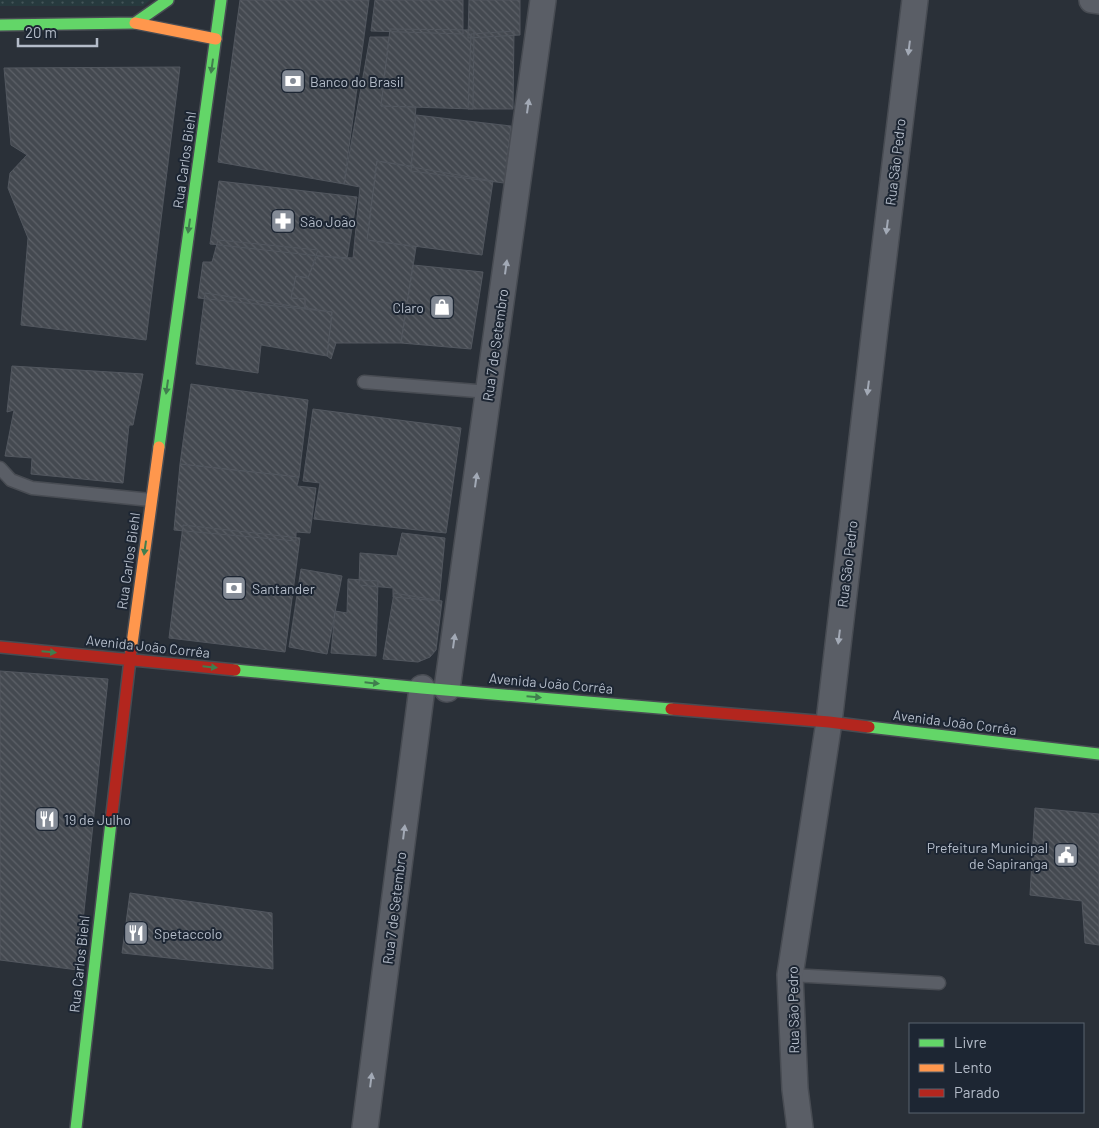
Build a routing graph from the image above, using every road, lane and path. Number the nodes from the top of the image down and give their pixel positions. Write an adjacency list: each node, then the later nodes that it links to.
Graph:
1 (168, 0): 7 (main road)
2 (222, 0): 9 (main road, Rua Carlos Biehl)
3 (543, 0): 11 (street, Rua 7 de Setembro, one-way to 3)
4 (915, 0): 18 (street, Rua São Pedro, one-way to 18)
5 (1092, 0): 6 (street)
6 (1099, 1)
7 (135, 23): 8 (main road); 9 (main road)
8 (0, 25)
9 (216, 39): 13 (main road, Rua Carlos Biehl, one-way to 13)
10 (364, 382): 11 (lane)
11 (489, 392): 17 (street, Rua 7 de Setembro, one-way to 11)
12 (0, 468): 13 (lane)
13 (151, 500): 15 (main road, Rua Carlos Biehl, one-way to 15)
14 (0, 647): 15 (main road, Avenida João Corrêa, one-way to 15)
15 (129, 660): 16 (main road, Avenida João Corrêa, one-way to 16); 22 (main road, Rua Carlos Biehl)
16 (422, 688): 17 (main road, Avenida João Corrêa); 23 (street, Rua 7 de Setembro, one-way to 16)
17 (447, 689): 18 (main road, Avenida João Corrêa, one-way to 18)
18 (829, 722): 19 (main road, Avenida João Corrêa); 20 (street, Rua São Pedro)
19 (1099, 754)
20 (790, 975): 21 (lane); 24 (street, Rua São Pedro)
21 (939, 983)
22 (76, 1128)
23 (365, 1128)
24 (800, 1128)

